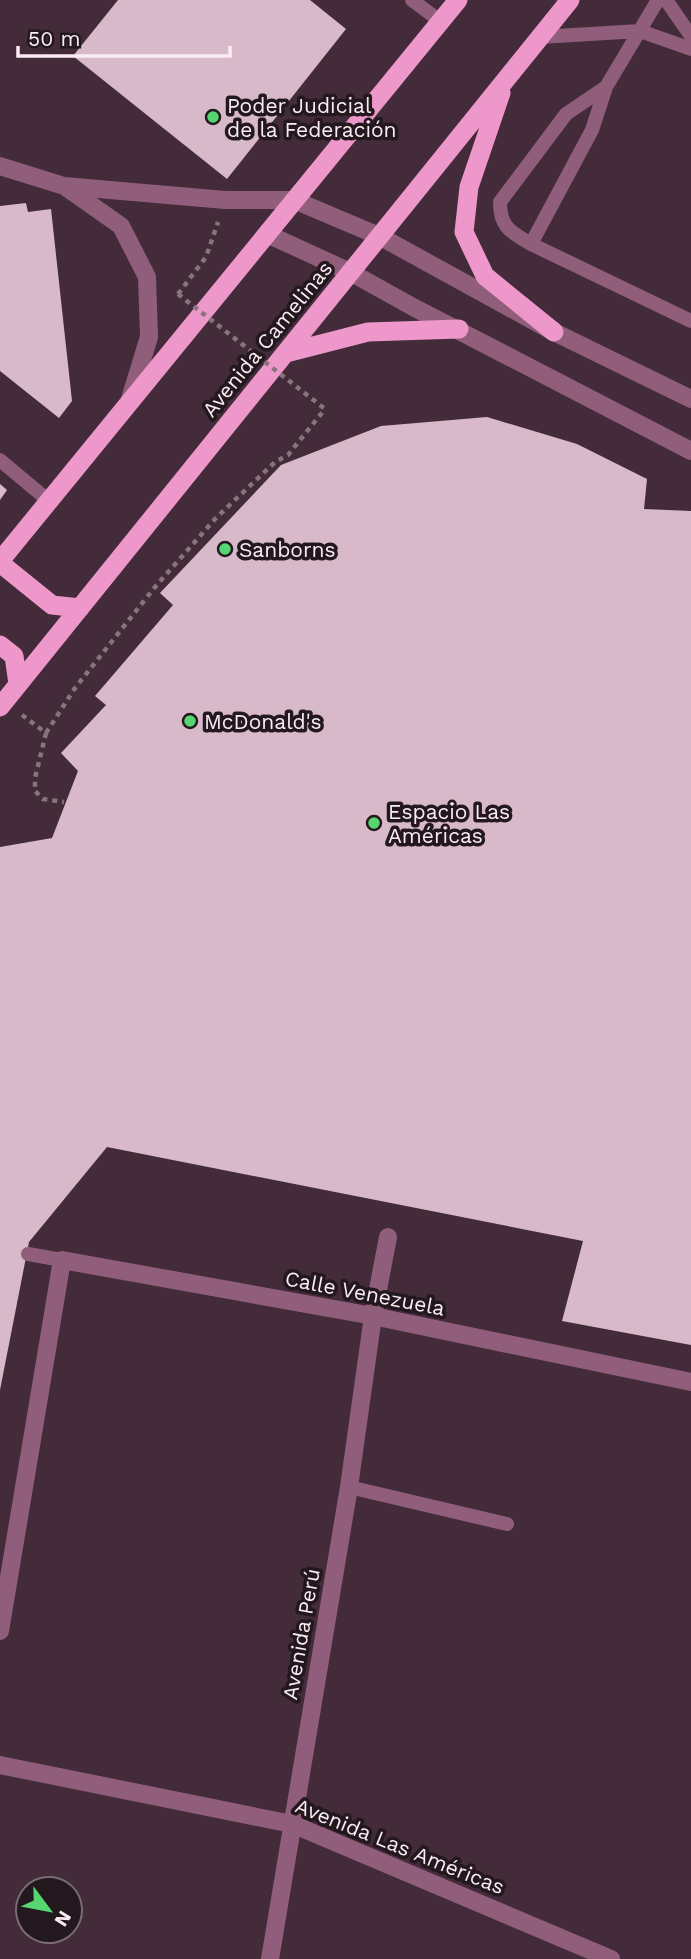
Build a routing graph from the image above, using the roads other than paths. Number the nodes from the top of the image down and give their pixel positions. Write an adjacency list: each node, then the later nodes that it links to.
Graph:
1 (412, 0): 6 (lane)
2 (458, 0): 6 (highway)
3 (570, 0): 9 (highway, Avenida Camelinas)
4 (658, 0): 7 (lane)
5 (666, 0): 8 (lane)
6 (440, 21): 15 (highway)
7 (640, 31): 9 (lane); 10 (lane); 12 (lane)
8 (691, 36)
9 (540, 37): 11 (highway, Avenida Camelinas)
10 (691, 49)
11 (506, 78): 17 (highway, Avenida Camelinas); 22 (highway)
12 (606, 87): 18 (lane); 18 (lane)
13 (0, 166): 14 (street)
14 (64, 186): 15 (street); 25 (street)
15 (294, 200): 16 (highway); 17 (street)
16 (267, 234): 19 (street); 25 (highway)
17 (379, 236): 19 (highway, Avenida Camelinas); 22 (street)
18 (531, 244): 20 (lane)
19 (350, 272): 21 (street); 23 (highway, Avenida Camelinas)
20 (691, 321)
21 (459, 330): 23 (highway); 26 (street)
22 (554, 332): 24 (street)
23 (285, 353): 30 (highway, Avenida Camelinas)
24 (691, 399)
25 (129, 402): 28 (highway)
26 (691, 450)
27 (0, 460): 28 (lane)
28 (49, 501): 29 (highway)
29 (0, 562): 30 (highway)
30 (80, 608): 32 (highway, Avenida Camelinas)
31 (0, 645): 32 (highway)
32 (18, 684): 33 (highway, Avenida Camelinas)
33 (2, 705)
34 (388, 1237): 37 (street, Avenida Perú)
35 (28, 1254): 36 (lane, Calle Venezuela)
36 (62, 1260): 37 (street, Calle Venezuela); 41 (street)
37 (373, 1317): 38 (street, Calle Venezuela); 39 (street, Avenida Perú)
38 (691, 1382)
39 (349, 1487): 40 (lane); 43 (street, Avenida Perú)
40 (507, 1524)
41 (0, 1632)
42 (0, 1765): 43 (street, Avenida Las Américas)
43 (292, 1824): 44 (street, Avenida Perú); 45 (street, Avenida Las Américas)
44 (270, 1959)
45 (611, 1959)

